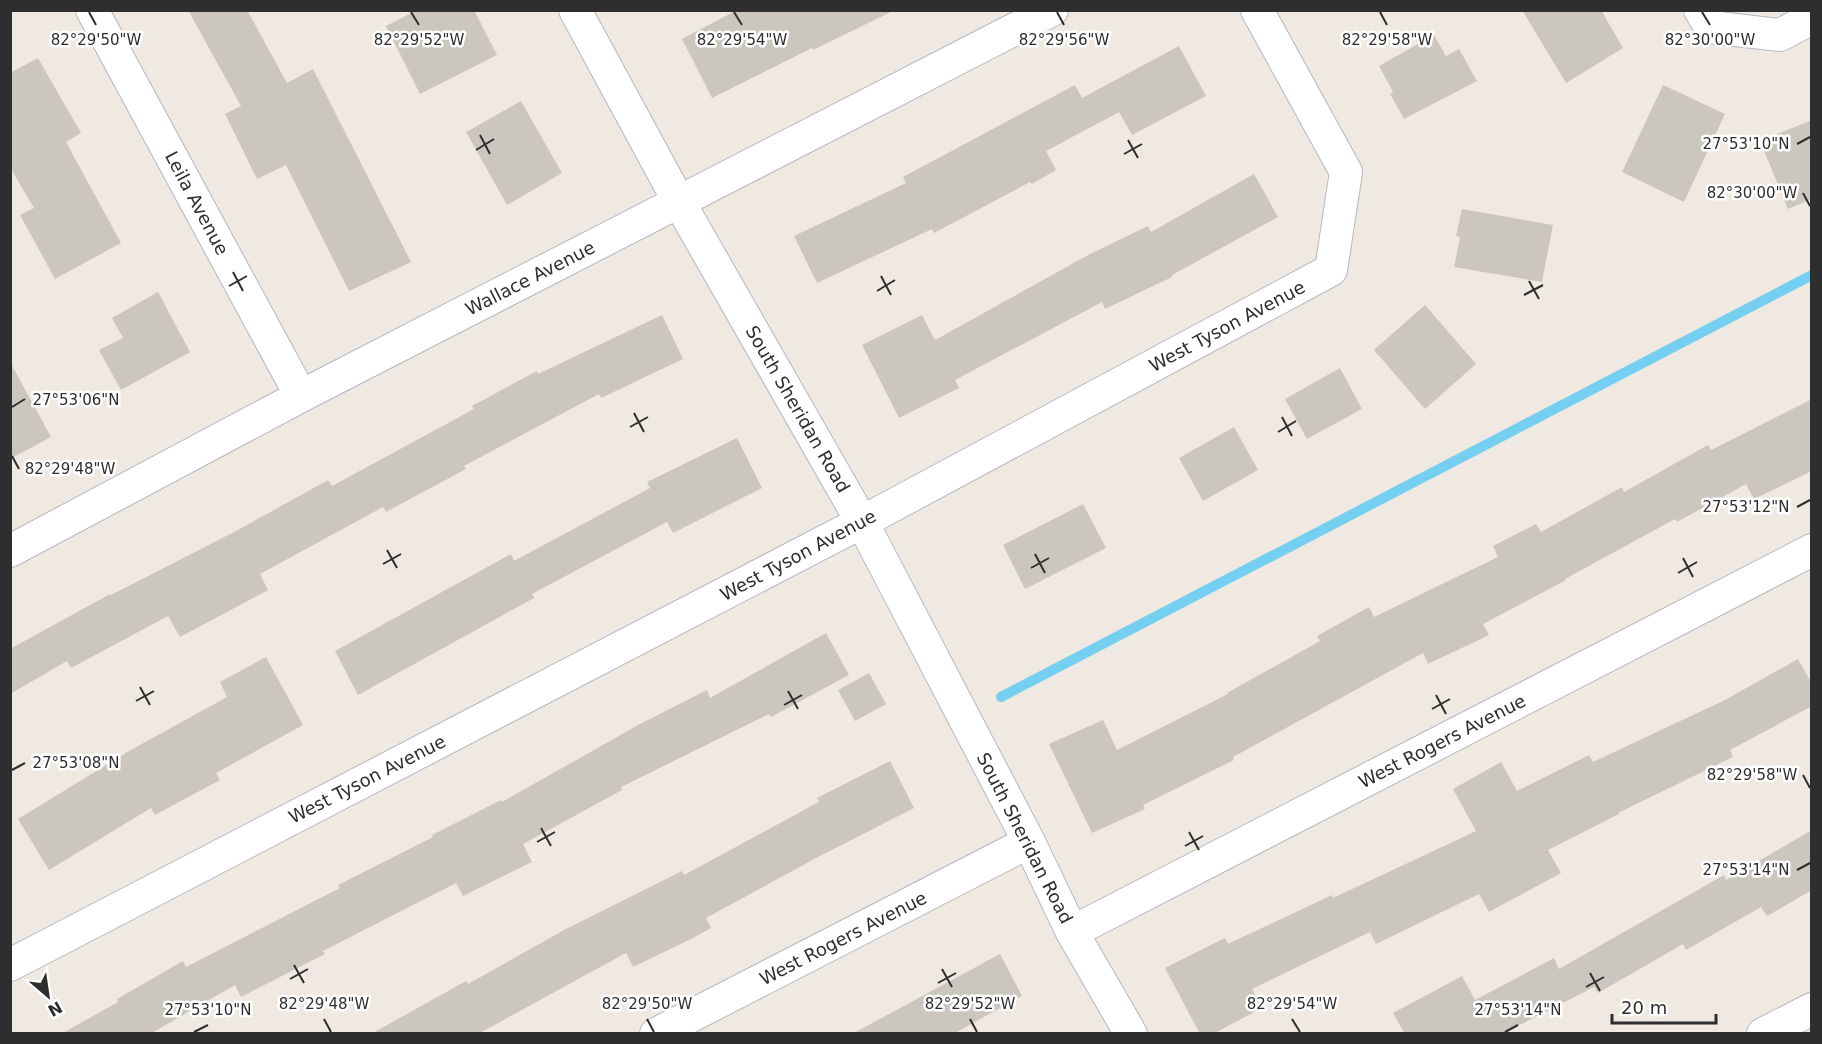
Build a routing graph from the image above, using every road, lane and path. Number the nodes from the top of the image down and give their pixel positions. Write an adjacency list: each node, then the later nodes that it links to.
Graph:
1 (92, 10): 8 (street, Leila Avenue)
2 (575, 10): 7 (street, South Sheridan Road)
3 (1052, 10): 7 (street, Wallace Avenue)
4 (1257, 10): 9 (street, West Tyson Avenue)
5 (1700, 10): 6 (street)
6 (1812, 18)
7 (679, 202): 8 (street, Wallace Avenue); 9 (street, South Sheridan Road)
8 (302, 396): 11 (street, Wallace Avenue)
9 (862, 522): 12 (street, South Sheridan Road); 14 (street, West Tyson Avenue)
10 (1812, 550): 13 (street, West Rogers Avenue)
11 (10, 551)
12 (1029, 842): 13 (street, South Sheridan Road); 16 (street, West Rogers Avenue)
13 (1072, 932): 17 (street, South Sheridan Road)
14 (10, 965)
15 (1812, 1009): 18 (street)
16 (656, 1034)
17 (1131, 1034)
18 (1763, 1034)

